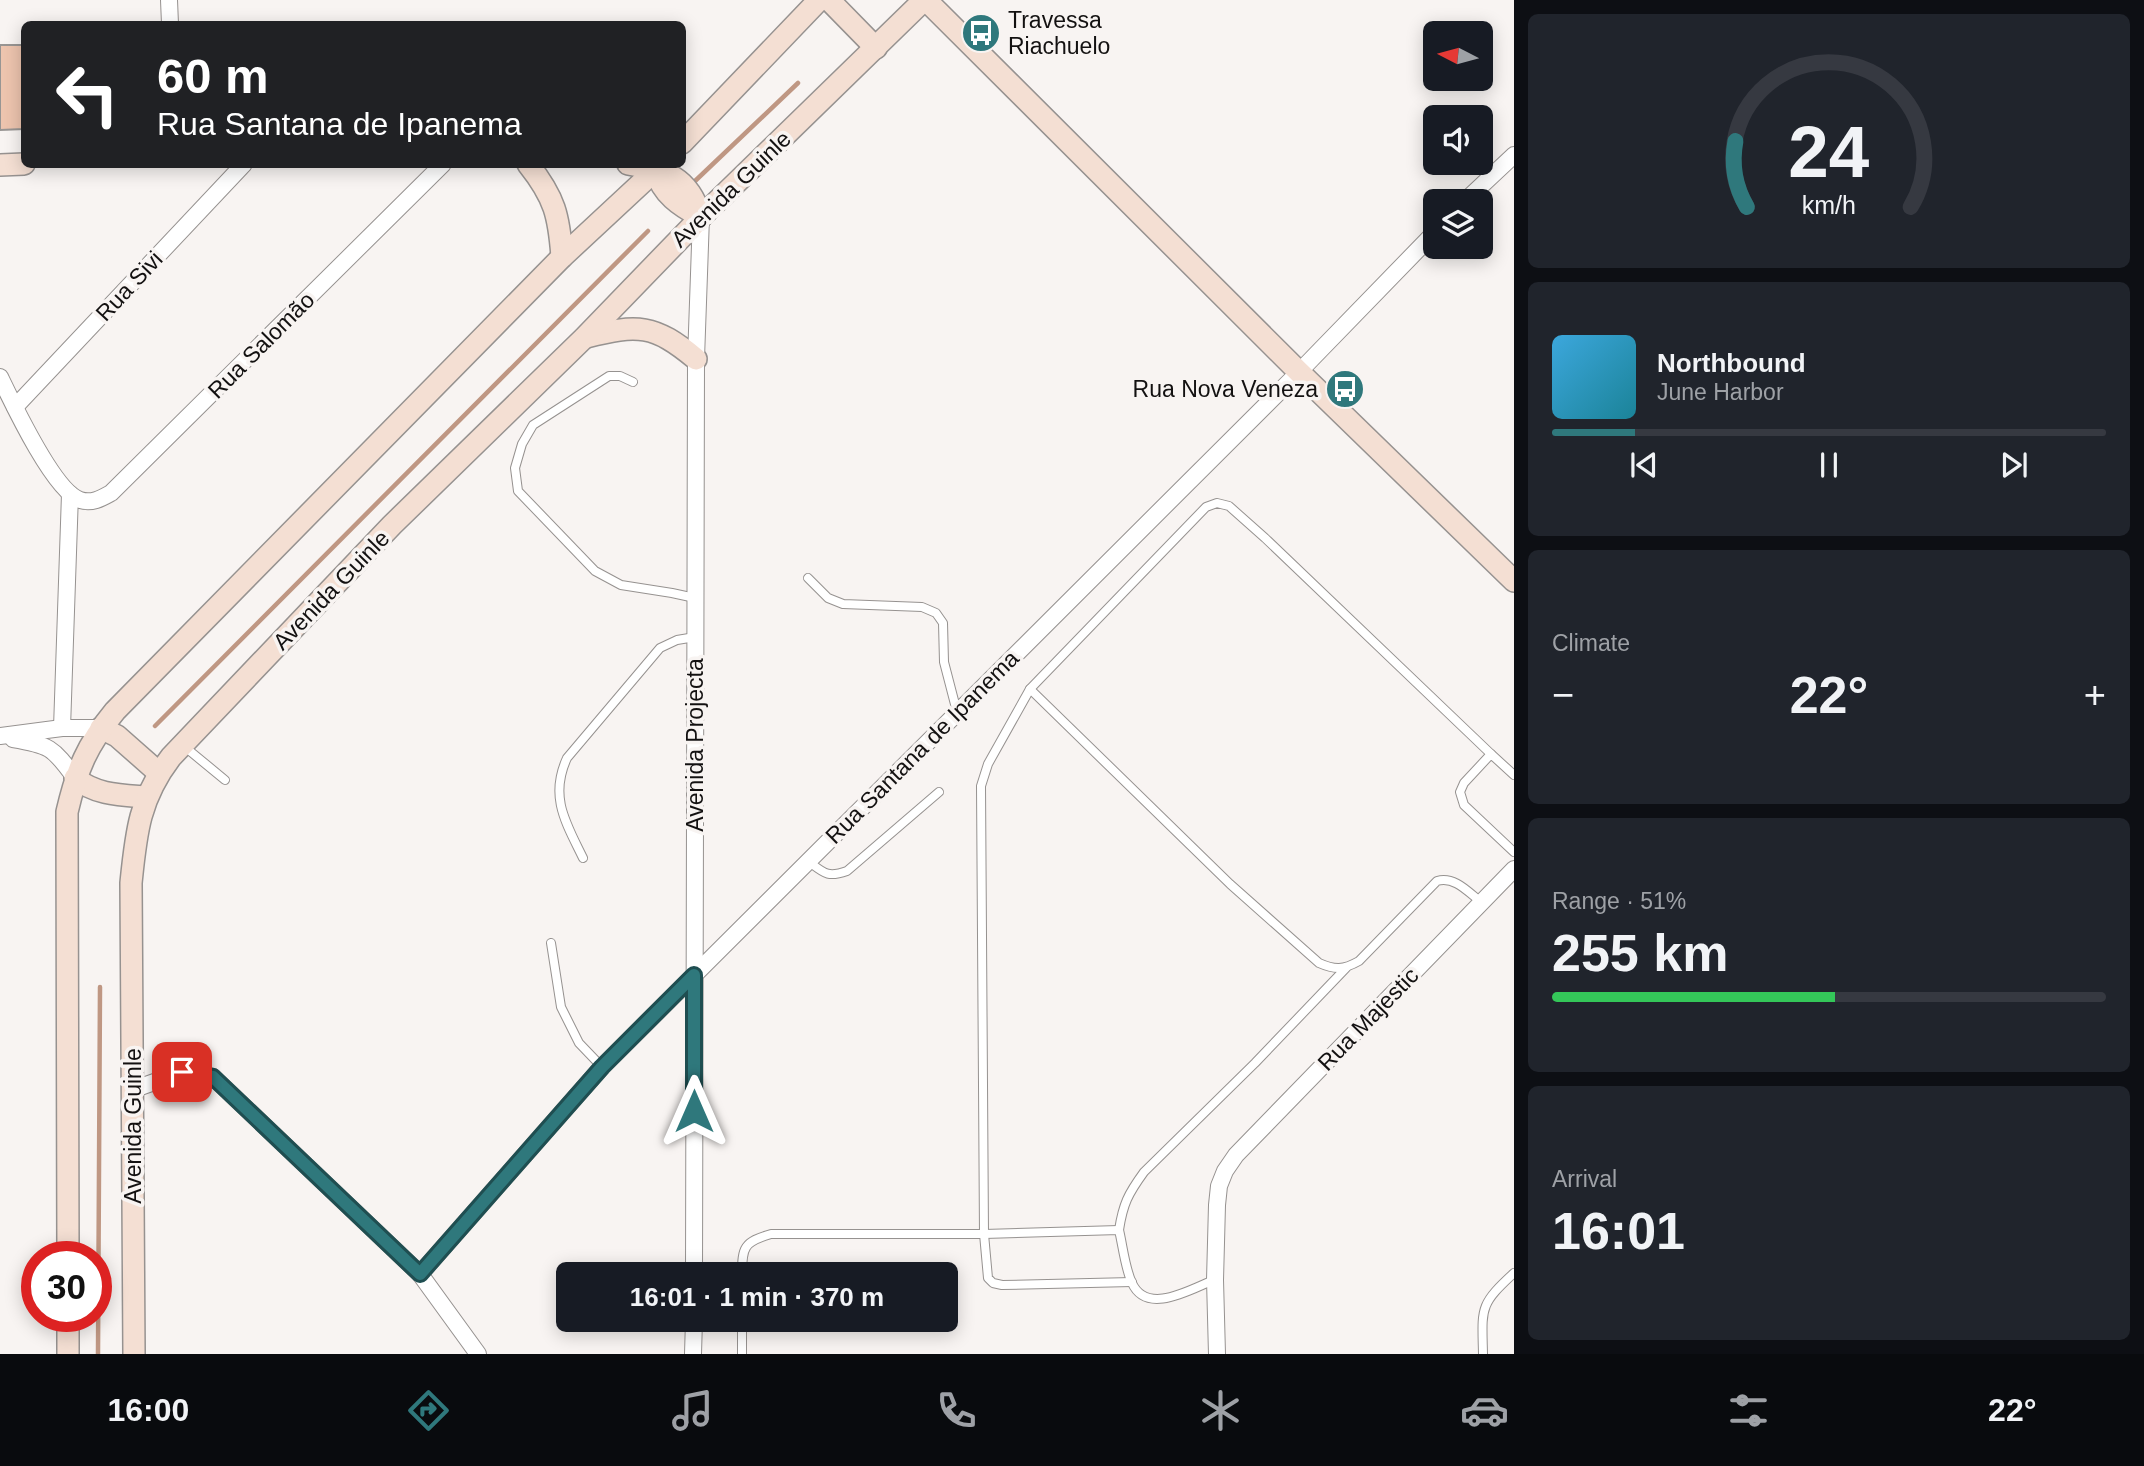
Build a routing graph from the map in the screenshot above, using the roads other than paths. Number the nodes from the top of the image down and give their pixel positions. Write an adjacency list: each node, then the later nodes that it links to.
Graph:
1 (169, 0): 5 (street)
2 (819, 0): 7 (street)
3 (829, 0): 6 (street)
4 (925, 0): 6 (street, Avenida Guinle); 21 (street)
5 (170, 21)
6 (876, 48): 16 (street, Avenida Guinle)
7 (686, 139)
8 (1514, 155): 15 (street)
9 (0, 164): 10 (street)
10 (21, 164)
11 (240, 168): 24 (street, Rua Sivi)
12 (439, 168): 25 (street, Rua Salomão)
13 (531, 168): 18 (street)
14 (659, 168): 16 (street); 18 (street)
15 (1478, 189)
16 (701, 217): 19 (street, Avenida Guinle); 20 (street, Avenida Projecta)
17 (1423, 244): 21 (street, Rua Santana de Ipanema)
18 (562, 257): 33 (street)
19 (584, 338): 20 (street); 35 (street, Avenida Guinle)
20 (696, 359): 28 (street, Avenida Projecta)
21 (1298, 372): 27 (street); 31 (street, Rua Santana de Ipanema)
22 (0, 377): 24 (street)
23 (633, 383): 28 (lane)
24 (15, 407): 25 (street)
25 (70, 494): 32 (street)
26 (808, 578): 31 (lane)
27 (1514, 581)
28 (695, 598): 29 (street, Avenida Projecta)
29 (695, 637): 44 (lane); 50 (street, Avenida Projecta)
30 (1030, 689): 36 (lane); 49 (lane); 54 (lane)
31 (957, 712): 45 (street, Rua Santana de Ipanema)
32 (62, 727): 33 (street); 34 (street)
33 (101, 728): 37 (street); 39 (street)
34 (0, 736): 39 (street)
35 (183, 745): 37 (street, Avenida Guinle); 40 (lane)
36 (1491, 754): 38 (lane); 43 (lane)
37 (159, 773): 42 (street, Avenida Guinle)
38 (1514, 775)
39 (75, 778): 42 (street); 55 (street)
40 (225, 780)
41 (939, 792): 45 (lane)
42 (146, 797): 52 (street, Avenida Guinle)
43 (1514, 852)
44 (583, 858)
45 (808, 860): 50 (street, Rua Santana de Ipanema)
46 (1514, 869): 47 (street, Rua Majestic)
47 (1481, 902): 49 (lane); 60 (street, Rua Majestic)
48 (551, 943): 51 (lane)
49 (1346, 968): 53 (lane)
50 (694, 975): 51 (street, Rua Santana de Ipanema); 56 (street, Avenida Projecta)
51 (602, 1067): 59 (street, Rua Santana de Ipanema)
52 (132, 1090): 59 (street); 66 (street, Avenida Guinle)
53 (1119, 1230): 54 (lane); 61 (lane)
54 (984, 1234): 57 (lane); 61 (lane)
55 (68, 1241)
56 (694, 1262)
57 (742, 1262)
58 (1514, 1273): 71 (lane)
59 (420, 1274): 67 (street)
60 (1215, 1280): 61 (lane); 70 (street)
61 (1132, 1282)
62 (68, 1332): 65 (street)
63 (694, 1332): 68 (street)
64 (742, 1332): 69 (lane)
65 (68, 1354)
66 (134, 1354)
67 (478, 1354)
68 (694, 1354)
69 (742, 1354)
70 (1217, 1354)
71 (1483, 1354)

